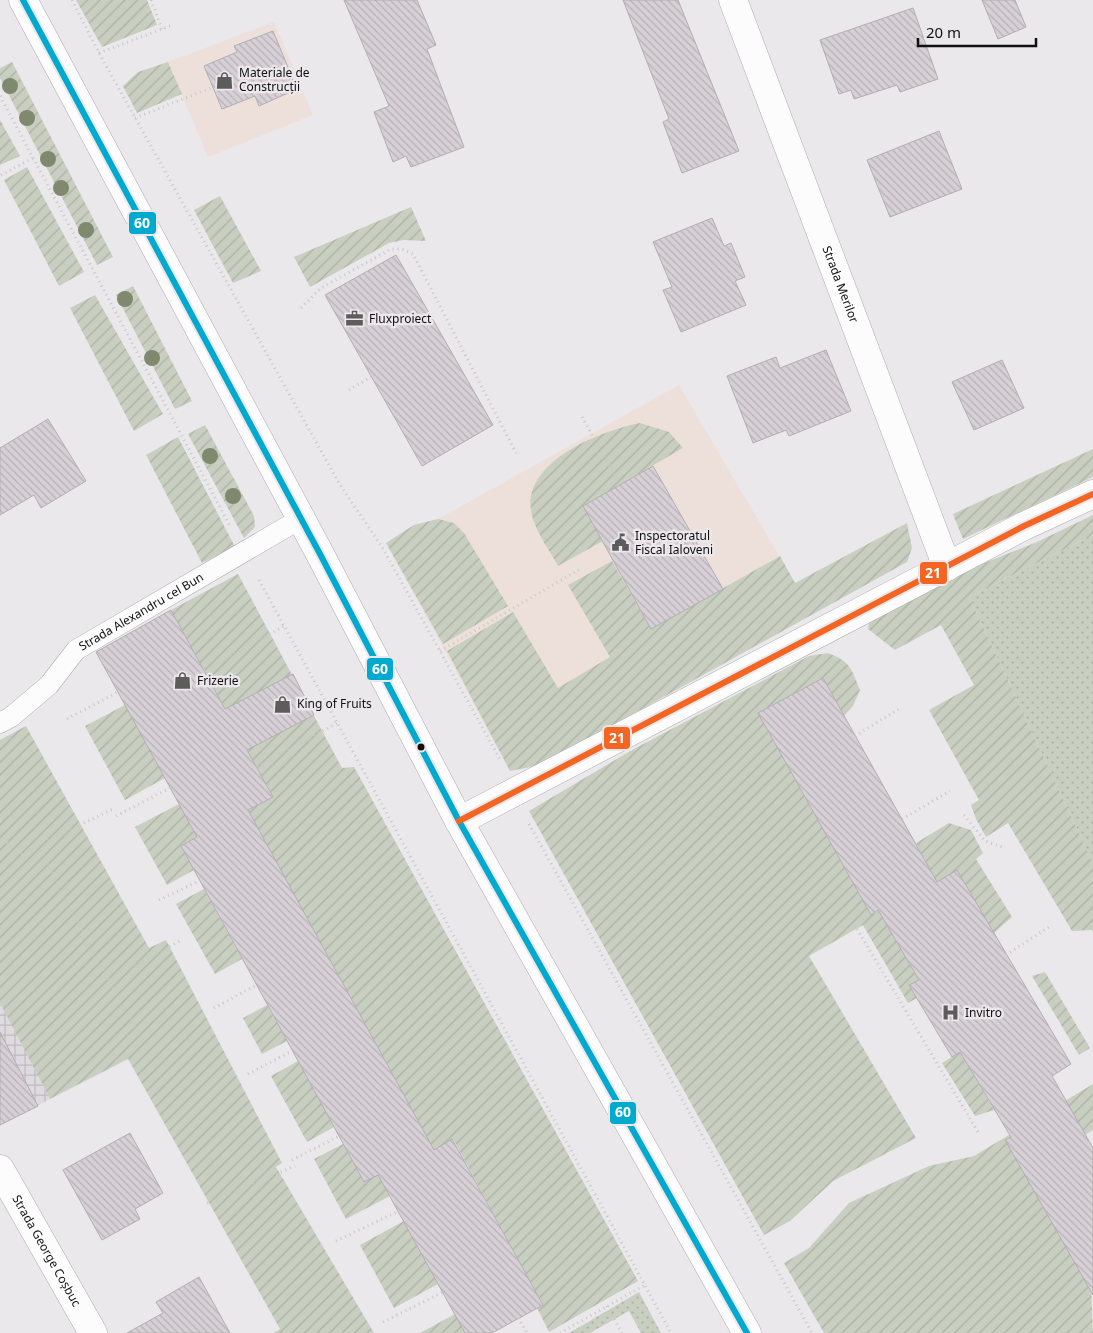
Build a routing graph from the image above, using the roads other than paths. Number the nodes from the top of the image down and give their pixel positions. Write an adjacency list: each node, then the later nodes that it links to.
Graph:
1 (23, 0): 4 (street)
2 (733, 0): 5 (street, Strada Merilor)
3 (1093, 494): 5 (street)
4 (300, 519): 6 (lane, Strada Alexandru cel Bun); 7 (street)
5 (947, 567): 7 (street)
6 (0, 723)
7 (459, 821): 10 (street)
8 (0, 1168): 9 (street, Strada George Coșbuc)
9 (93, 1333)
10 (747, 1333)

